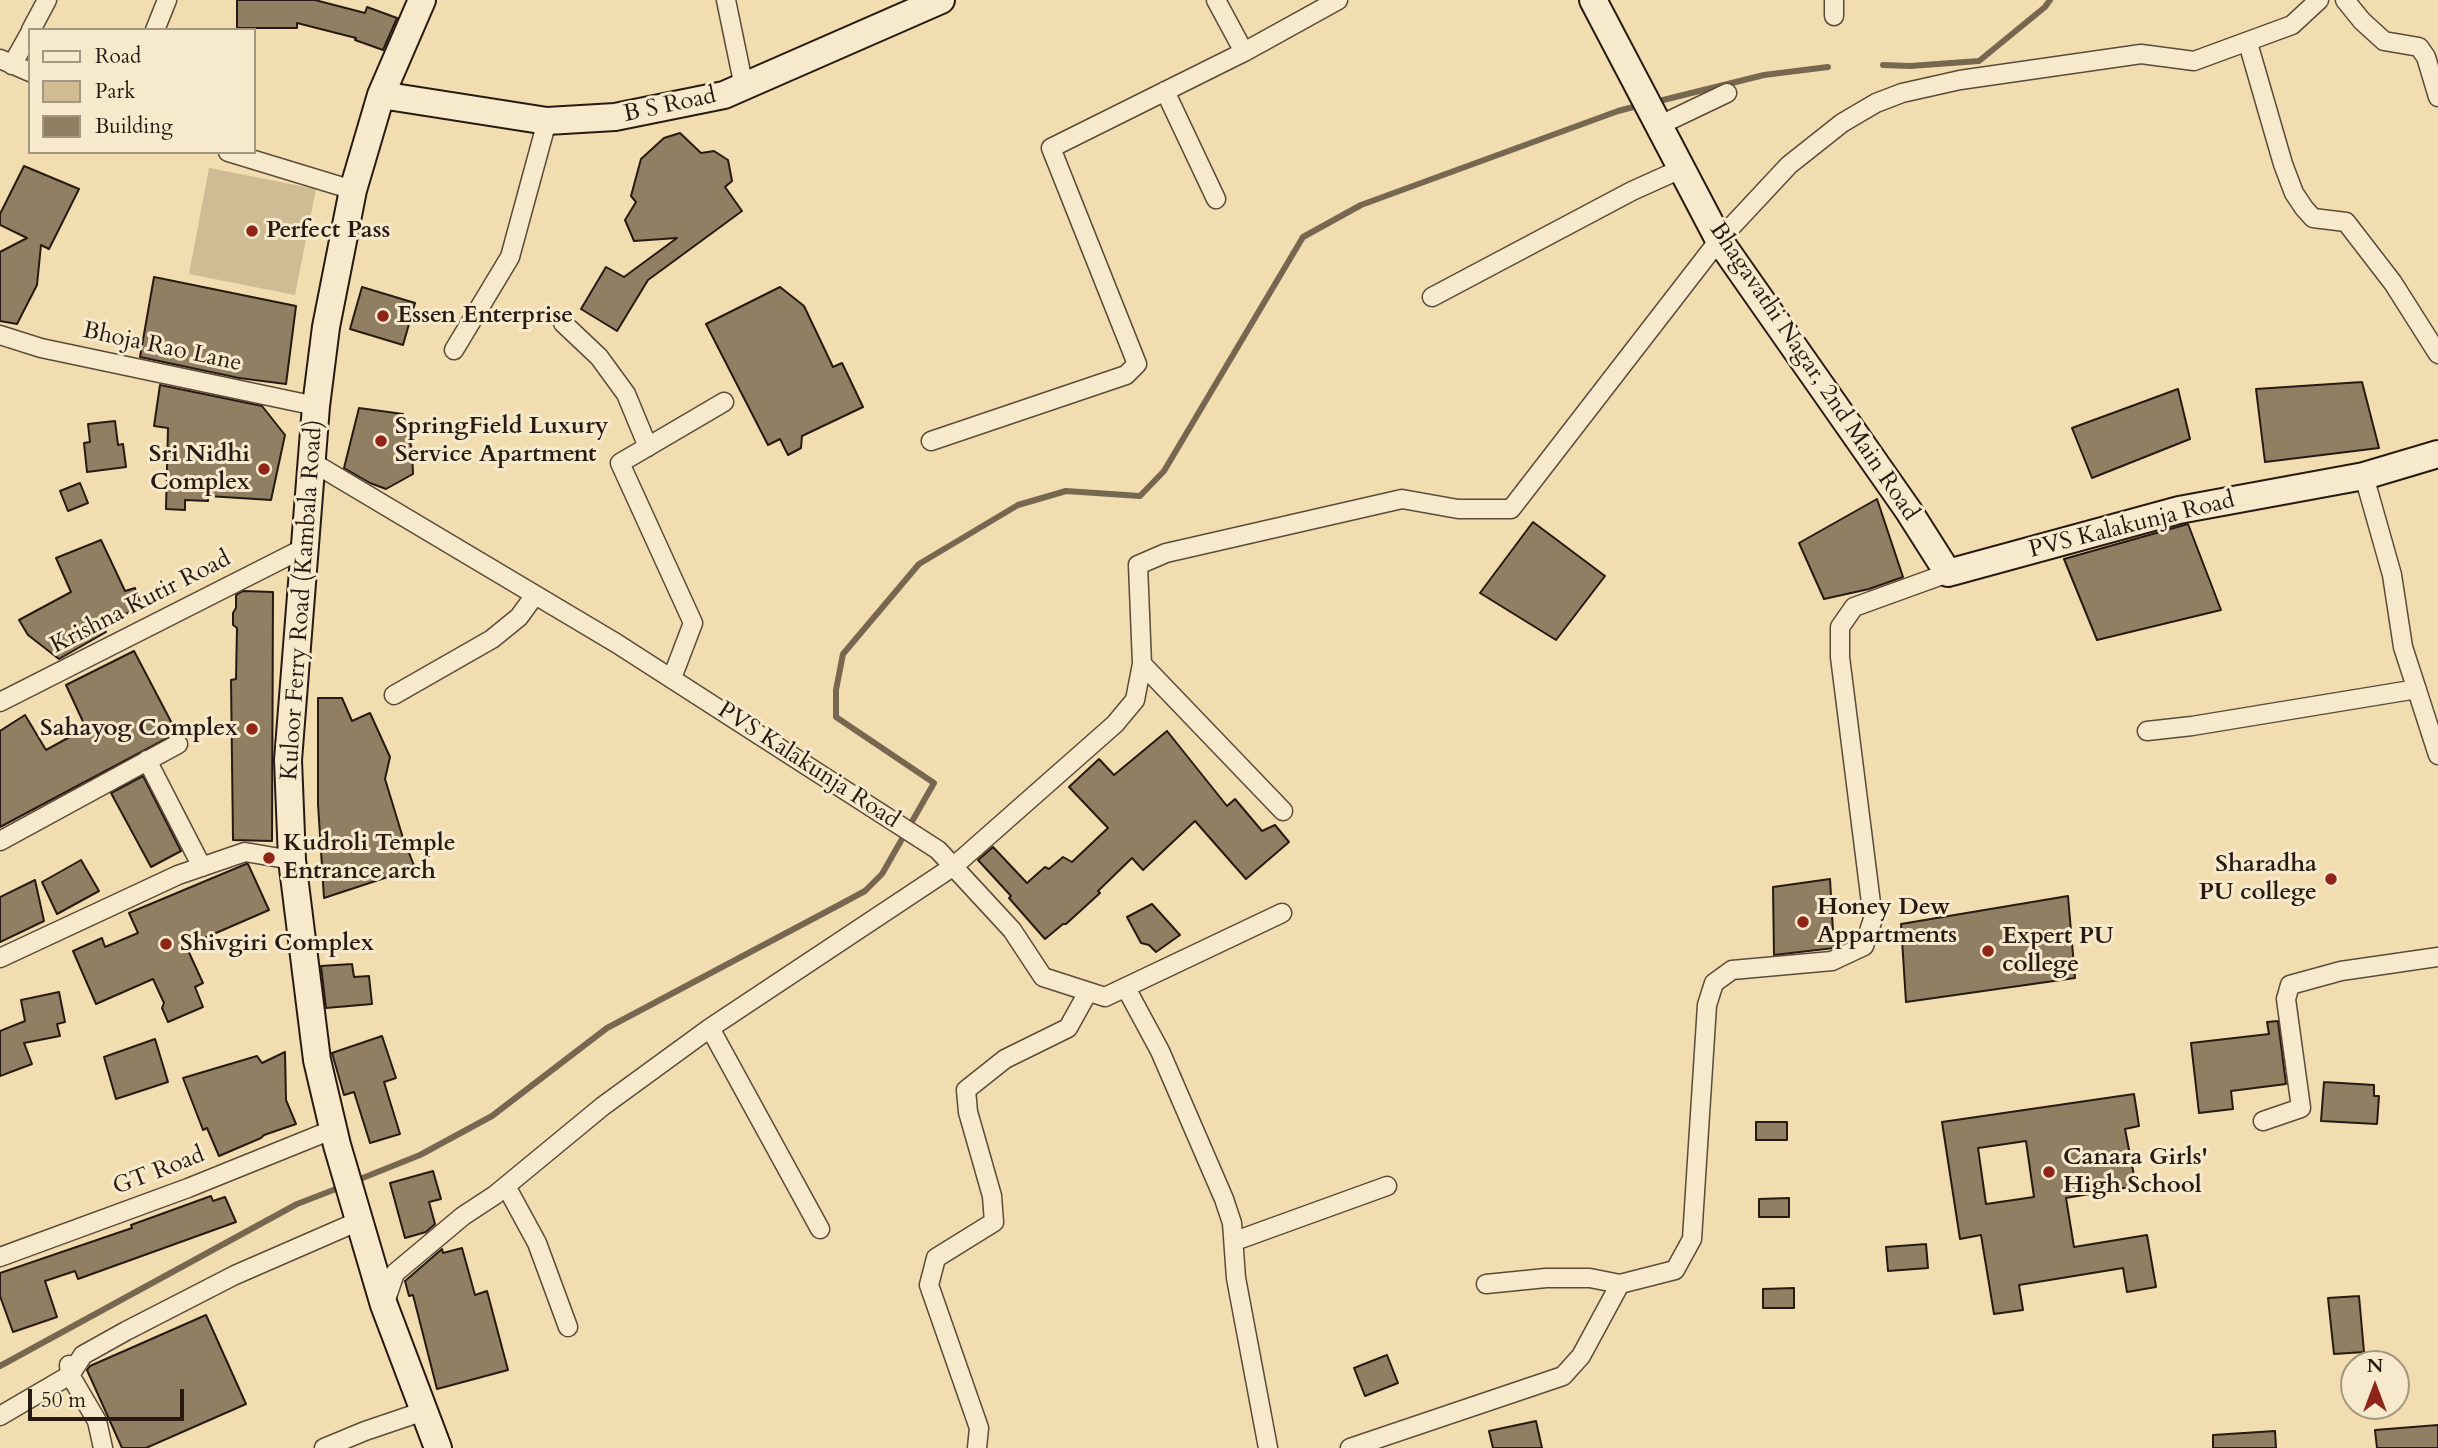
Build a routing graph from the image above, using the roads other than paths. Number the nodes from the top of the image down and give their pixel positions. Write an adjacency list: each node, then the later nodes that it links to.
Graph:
1 (47, 0): 11 (street)
2 (167, 0): 12 (street)
3 (422, 0): 21 (street, Kuloor Ferry Road (Kambala Road))
4 (726, 0): 18 (street)
5 (941, 0): 18 (street, B S Road)
6 (1216, 0): 15 (street)
7 (1338, 0): 15 (street)
8 (1593, 0): 24 (street, Bhagavathi Nagar, 2nd Main Road)
9 (2319, 0): 14 (street)
10 (2345, 0): 22 (street)
11 (32, 28)
12 (156, 28)
13 (28, 34): 16 (street)
14 (2248, 43): 29 (street); 34 (street)
15 (1244, 52): 19 (street)
16 (6, 62): 17 (street)
17 (28, 71)
18 (744, 87): 23 (street, B S Road)
19 (1166, 91): 28 (street); 37 (street)
20 (1727, 93): 24 (street)
21 (381, 95): 23 (street, B S Road); 27 (street, Kuloor Ferry Road (Kambala Road))
22 (2438, 97)
23 (547, 121): 33 (street)
24 (1658, 121): 26 (street, Bhagavathi Nagar, 2nd Main Road)
25 (235, 154): 27 (street)
26 (1683, 168): 29 (street, Bhagavathi Nagar, 2nd Main Road); 30 (street)
27 (354, 190): 36 (street, Kuloor Ferry Road (Kambala Road))
28 (1216, 200)
29 (1719, 240): 43 (street, Bhagavathi Nagar, 2nd Main Road); 45 (street)
30 (1432, 298)
31 (563, 323): 38 (street)
32 (0, 335): 36 (street, Bhoja Rao Lane)
33 (454, 350)
34 (2438, 354)
35 (724, 402): 38 (street)
36 (316, 406): 40 (street, Kuloor Ferry Road (Kambala Road))
37 (931, 441)
38 (649, 447): 46 (street)
39 (2438, 454): 41 (street, PVS Kalakunja Road)
40 (312, 462): 42 (street, Kuloor Ferry Road (Kambala Road)); 44 (street, PVS Kalakunja Road)
41 (2364, 476): 43 (street, PVS Kalakunja Road); 47 (street)
42 (304, 548): 49 (street, Krishna Kutir Road); 56 (street, Kuloor Ferry Road (Kambala Road))
43 (1948, 573): 74 (street, PVS Kalakunja Road)
44 (534, 595): 46 (street, PVS Kalakunja Road); 48 (street)
45 (1142, 664): 54 (street); 57 (street)
46 (672, 678): 57 (street, PVS Kalakunja Road)
47 (2417, 689): 50 (street); 52 (street)
48 (394, 695)
49 (0, 702)
50 (2147, 731)
51 (178, 744): 53 (street)
52 (2438, 755)
53 (147, 760): 55 (street); 58 (street)
54 (1283, 811)
55 (0, 841)
56 (292, 860): 58 (street); 66 (street, Kuloor Ferry Road (Kambala Road))
57 (954, 866): 63 (street, PVS Kalakunja Road); 64 (street)
58 (202, 867): 61 (street)
59 (1282, 913): 62 (street, PVS Kalakunja Road)
60 (2438, 957): 65 (street)
61 (0, 958)
62 (1126, 988): 63 (street, PVS Kalakunja Road); 71 (street)
63 (1088, 992): 84 (street)
64 (710, 1028): 67 (street); 70 (street)
65 (2263, 1121)
66 (335, 1137): 69 (street, Kuloor Ferry Road (Kambala Road)); 72 (street, GT Road)
67 (506, 1186): 75 (street); 76 (street)
68 (1387, 1186): 71 (street)
69 (357, 1214): 75 (street, Kuloor Ferry Road (Kambala Road)); 78 (street)
70 (820, 1229)
71 (1235, 1241): 85 (street)
72 (0, 1258)
73 (1486, 1284): 74 (street)
74 (1620, 1284): 86 (street)
75 (384, 1305): 79 (street, Kuloor Ferry Road (Kambala Road))
76 (568, 1326)
77 (69, 1355): 78 (street)
78 (71, 1375): 80 (street); 81 (street)
79 (424, 1411): 82 (street); 83 (street, Kuloor Ferry Road (Kambala Road))
80 (0, 1416)
81 (103, 1448)
82 (324, 1448)
83 (438, 1448)
84 (977, 1448)
85 (1268, 1448)
86 (1350, 1448)

